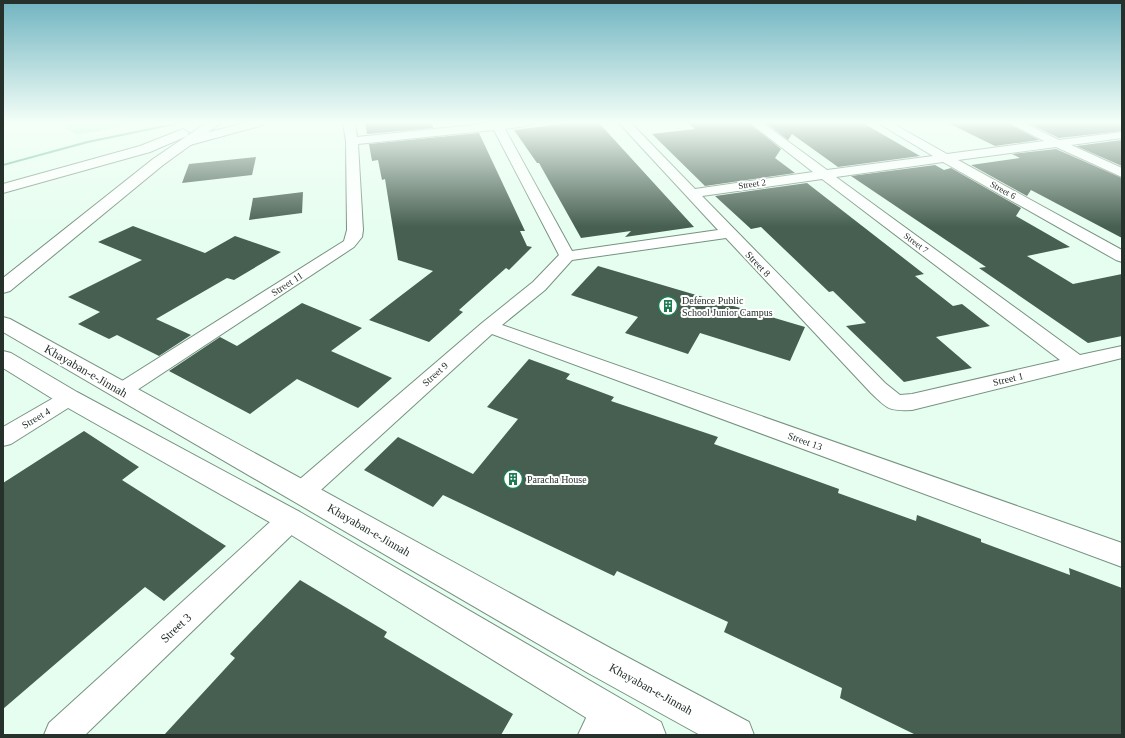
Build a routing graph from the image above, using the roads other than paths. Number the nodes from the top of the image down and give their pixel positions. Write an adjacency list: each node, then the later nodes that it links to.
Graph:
1 (116, 157): 10 (main road)
2 (165, 157): 15 (main road)
3 (353, 157): 25 (street, Street 11)
4 (515, 157): 17 (street)
5 (657, 157): 14 (street, Street 8)
6 (801, 157): 12 (street, Street 7)
7 (949, 157): 9 (street, Street 2)
8 (1088, 157): 11 (street)
9 (944, 158): 12 (street, Street 2); 18 (street, Street 6)
10 (81, 168): 13 (main road); 15 (main road)
11 (1122, 173)
12 (823, 174): 14 (street, Street 2); 24 (street, Street 7)
13 (5, 189)
14 (692, 193): 16 (street, Street 8)
15 (103, 206): 19 (main road)
16 (729, 233): 17 (street); 27 (street, Street 8)
17 (567, 256): 21 (street, Street 9)
18 (1122, 257)
19 (3, 287)
20 (3, 323): 25 (main road, Khayaban-e-Jinnah)
21 (489, 327): 29 (street, Street 9); 31 (street, Street 13)
22 (1122, 352): 24 (street, Street 1)
23 (3, 358): 26 (main road)
24 (1077, 363): 27 (street, Street 1)
25 (121, 391): 29 (main road, Khayaban-e-Jinnah)
26 (69, 398): 28 (street, Street 4); 30 (main road)
27 (895, 402)
28 (3, 438)
29 (302, 492): 35 (main road, Khayaban-e-Jinnah)
30 (290, 520): 32 (main road); 33 (street, Street 3)
31 (1122, 555)
32 (601, 722): 34 (main road)
33 (61, 735)
34 (648, 735)
35 (736, 735)

